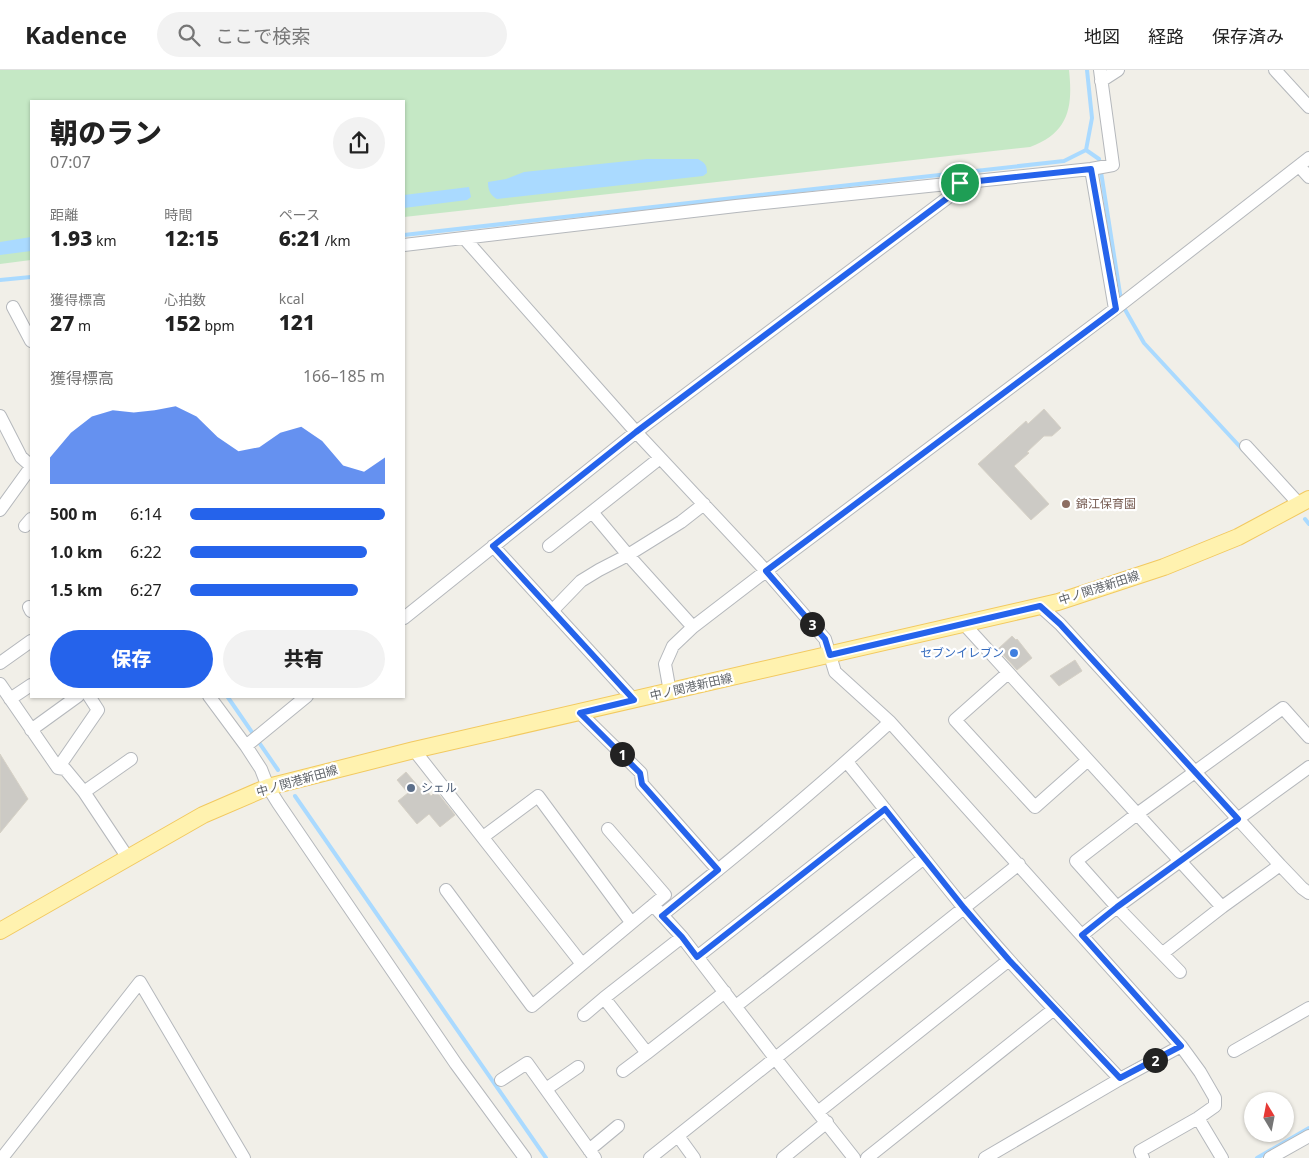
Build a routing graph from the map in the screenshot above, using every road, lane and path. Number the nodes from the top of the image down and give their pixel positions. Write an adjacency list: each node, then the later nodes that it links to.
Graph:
1 (1118, 70): 3 (street)
2 (1276, 70): 4 (street)
3 (1100, 76): 6 (street)
4 (1309, 108)
5 (1304, 162): 7 (street); 12 (street)
6 (1091, 169): 8 (street); 12 (street)
7 (1309, 177)
8 (960, 183): 9 (street); 15 (street)
9 (465, 239): 10 (street); 15 (street)
10 (405, 245)
11 (13, 307): 13 (street)
12 (1116, 309): 27 (street)
13 (30, 338)
14 (0, 416): 18 (street)
15 (636, 432): 17 (street); 24 (street)
16 (1246, 446): 20 (street)
17 (660, 458): 21 (street); 23 (street)
18 (30, 466)
19 (30, 468): 22 (street)
20 (1304, 502): 28 (main road, 中ノ関港新田線)
21 (704, 504): 26 (street); 27 (street)
22 (0, 510)
23 (592, 512): 25 (street); 26 (street)
24 (493, 546): 29 (street); 30 (street)
25 (549, 546)
26 (628, 555): 29 (street); 32 (street)
27 (766, 571): 32 (street); 34 (street)
28 (1040, 606): 31 (main road, 中ノ関港新田線); 57 (street)
29 (552, 611): 45 (street)
30 (405, 617)
31 (964, 624): 34 (main road, 中ノ関港新田線); 36 (street)
32 (693, 628): 39 (street)
33 (30, 642): 35 (street)
34 (830, 655): 39 (main road, 中ノ関港新田線); 47 (street)
35 (0, 663)
36 (1008, 673): 53 (street); 53 (street)
37 (0, 684): 44 (street)
38 (30, 686): 44 (street)
39 (670, 692): 45 (main road, 中ノ関港新田線)
40 (75, 698): 48 (street)
41 (90, 698): 56 (street)
42 (210, 698): 50 (street)
43 (305, 698): 50 (street)
44 (10, 699): 48 (street)
45 (634, 700): 46 (main road, 中ノ関港新田線)
46 (580, 713): 51 (main road, 中ノ関港新田線); 70 (street)
47 (890, 722): 54 (street); 68 (street)
48 (32, 730): 56 (street)
49 (1309, 737): 57 (street)
50 (246, 746): 58 (street)
51 (414, 750): 58 (main road, 中ノ関港新田線); 64 (street)
52 (131, 758): 59 (street)
53 (1088, 760): 61 (street)
54 (847, 762): 60 (street); 70 (street)
55 (1309, 766): 62 (street)
56 (58, 768): 59 (street)
57 (1195, 772): 61 (street); 62 (street)
58 (268, 787): 65 (main road, 中ノ関港新田線); 111 (street)
59 (84, 792): 65 (street)
60 (885, 809): 66 (street); 83 (street)
61 (1137, 814): 67 (street); 74 (street)
62 (1238, 819): 67 (street); 69 (street)
63 (608, 829): 73 (street)
64 (483, 837): 78 (street); 85 (street)
65 (128, 858): 79 (main road, 中ノ関港新田線)
66 (924, 858): 76 (street); 89 (street)
67 (1180, 861): 74 (street); 75 (street)
68 (1019, 864): 76 (street); 80 (street)
69 (1280, 864): 72 (street); 75 (street)
70 (718, 870): 77 (street)
71 (446, 890): 85 (street)
72 (1309, 893)
73 (653, 905): 77 (street); 78 (street)
74 (1117, 907): 80 (street); 82 (street)
75 (1222, 907): 82 (street)
76 (964, 908): 84 (street); 96 (street)
77 (662, 916): 81 (street)
78 (632, 922): 85 (street)
79 (0, 931)
80 (1082, 935): 93 (street)
81 (682, 937): 83 (street); 88 (street)
82 (1163, 953): 86 (street)
83 (697, 957): 87 (street)
84 (1009, 960): 91 (street); 102 (street)
85 (582, 964)
86 (1180, 972)
87 (725, 992): 89 (street); 95 (street)
88 (604, 998): 92 (street); 95 (street)
89 (736, 1006): 96 (street)
90 (1309, 1008): 94 (street)
91 (1054, 1009): 99 (street); 116 (street)
92 (584, 1014)
93 (1181, 1046): 99 (street); 103 (street)
94 (1234, 1051)
95 (647, 1053): 98 (street)
96 (775, 1058): 102 (street); 106 (street)
97 (578, 1067): 101 (street)
98 (623, 1071)
99 (1120, 1078): 117 (street)
100 (501, 1080): 101 (street)
101 (546, 1089): 108 (street)
102 (818, 1112): 104 (street)
103 (1198, 1118): 118 (street); 119 (street)
104 (827, 1122): 114 (street); 115 (street)
105 (618, 1126): 108 (street)
106 (678, 1136): 112 (street); 113 (street)
107 (1309, 1136): 120 (street)
108 (592, 1154)
109 (2, 1158): 110 (street)
110 (244, 1158)
111 (524, 1158)
112 (650, 1158)
113 (694, 1158)
114 (783, 1158)
115 (854, 1158)
116 (867, 1158)
117 (985, 1158)
118 (1143, 1158)
119 (1222, 1158)
120 (1270, 1158)

